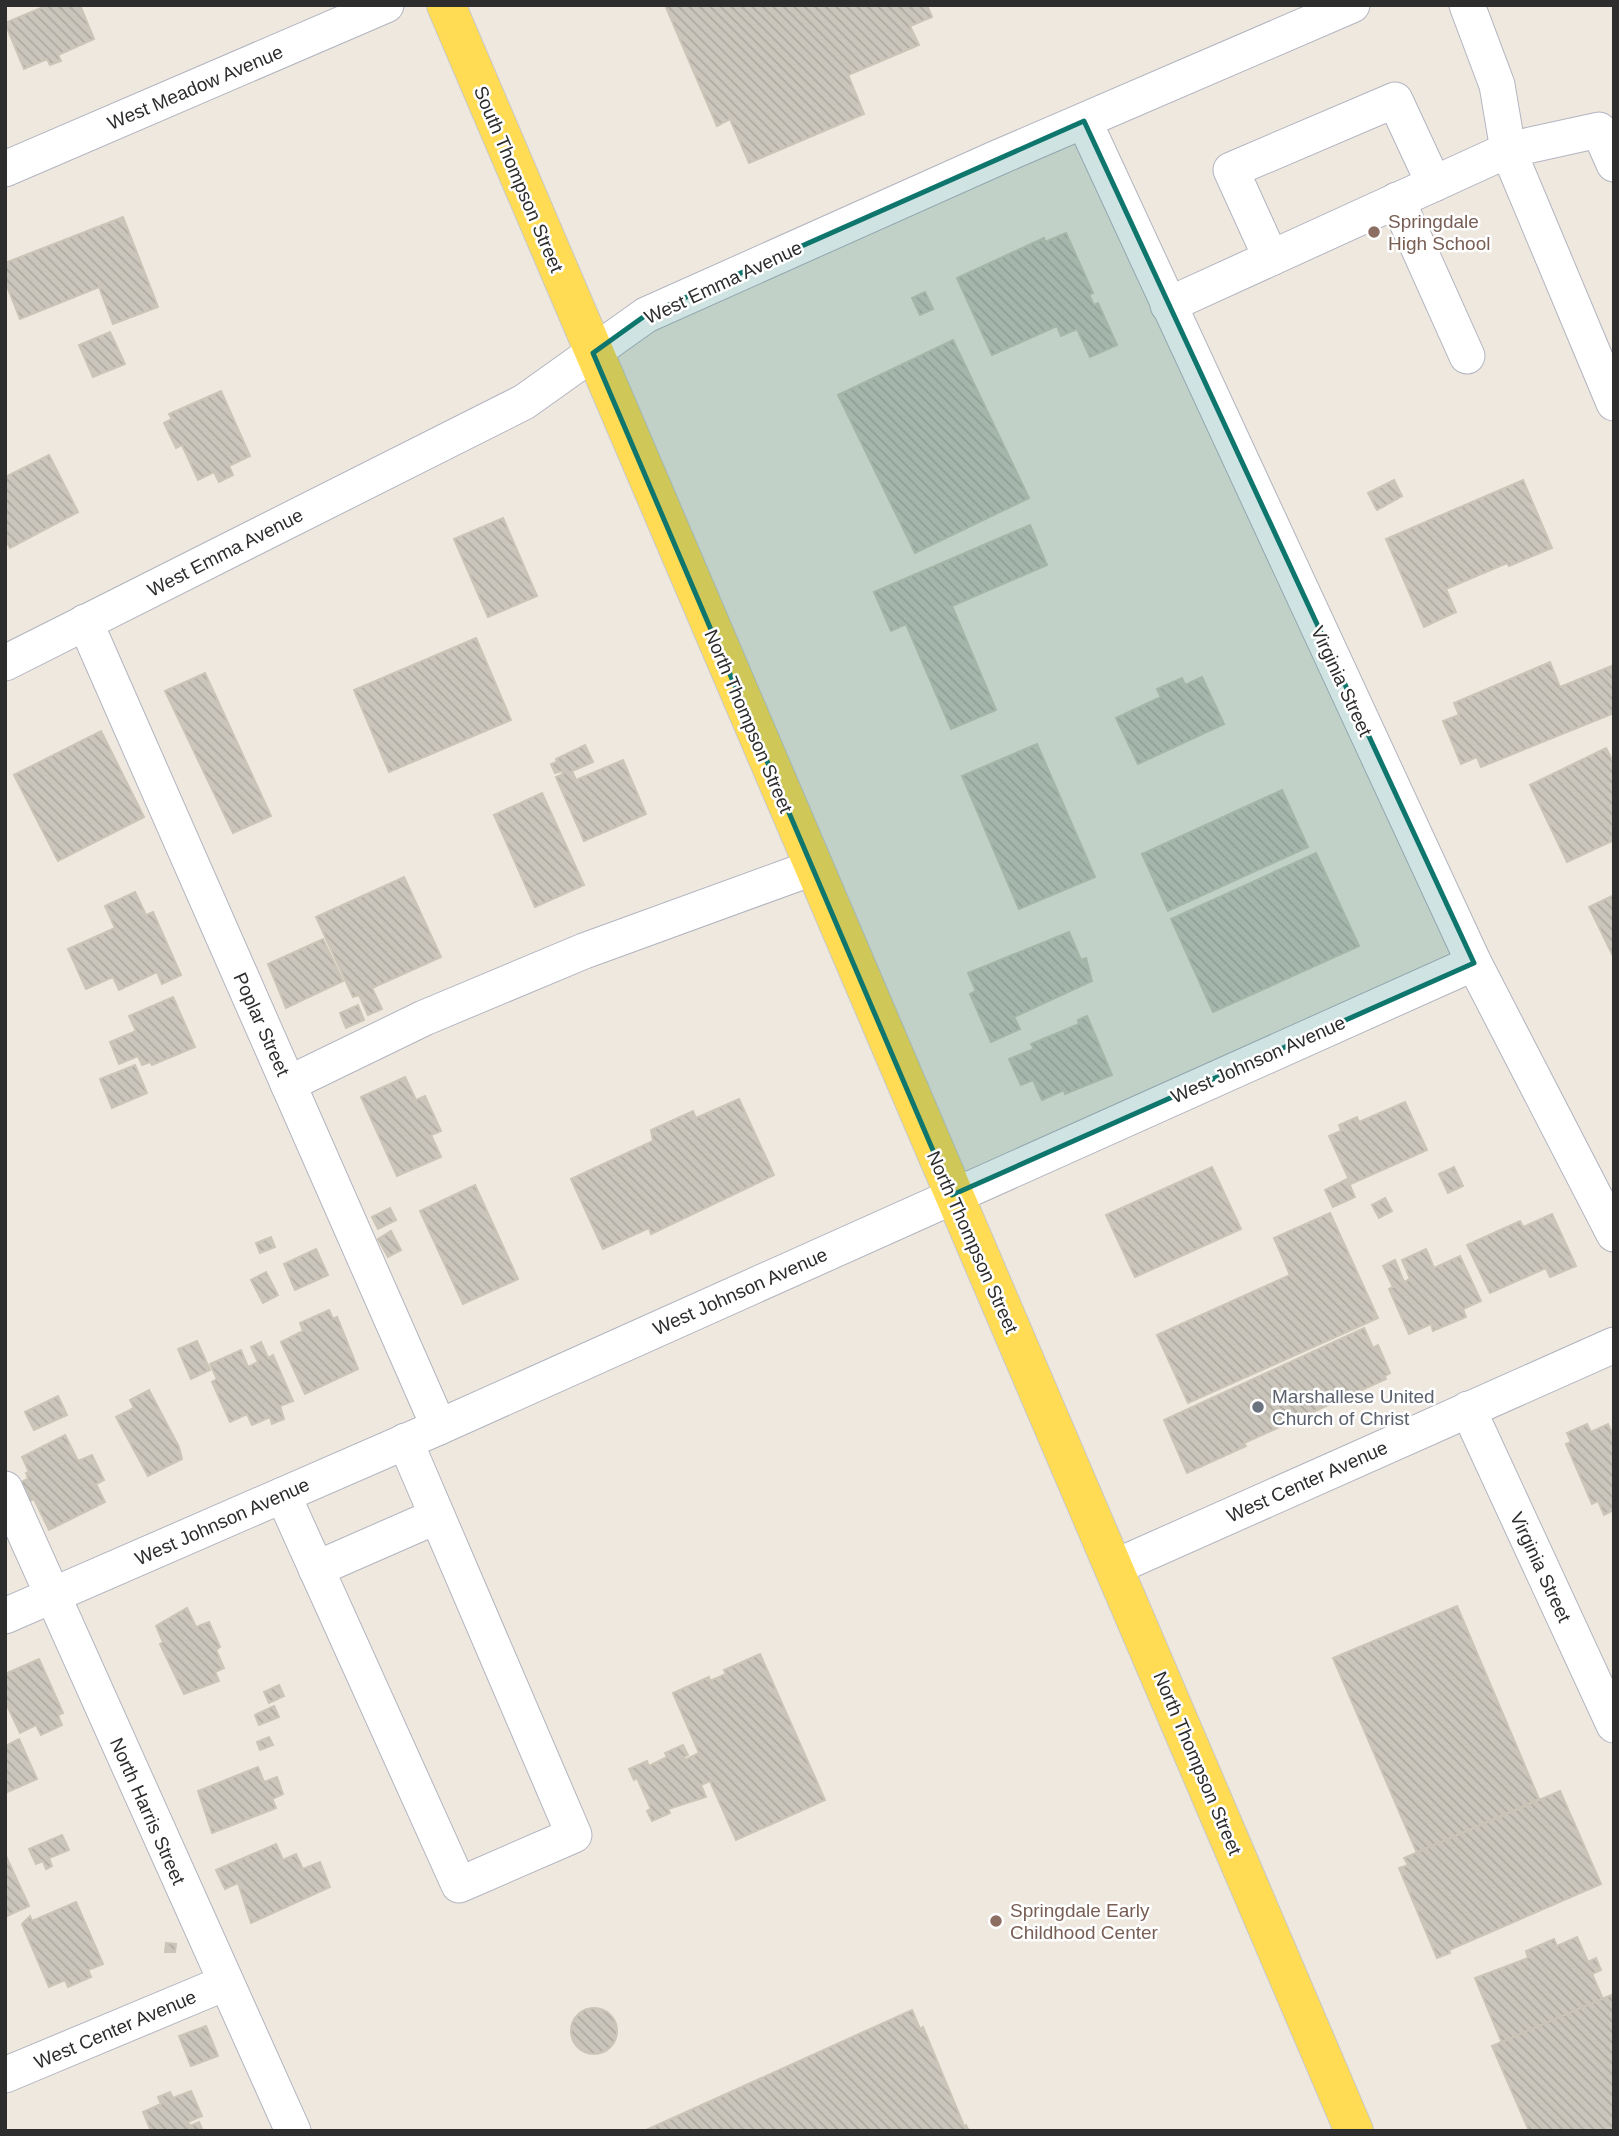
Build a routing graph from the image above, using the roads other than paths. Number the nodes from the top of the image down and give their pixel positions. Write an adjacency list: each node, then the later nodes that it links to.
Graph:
1 (386, 5): 9 (street, West Meadow Avenue)
2 (446, 5): 14 (main road, South Thompson Street)
3 (1352, 5): 5 (street, West Emma Avenue)
4 (1467, 5): 7 (street)
5 (1303, 15): 6 (street, West Emma Avenue)
6 (1084, 121): 13 (street, Virginia Street); 14 (street, West Emma Avenue)
7 (1508, 150): 8 (street); 10 (street); 16 (street)
8 (1614, 164)
9 (5, 169)
10 (1434, 184): 11 (street); 12 (street)
11 (1398, 200): 12 (street); 15 (street)
12 (1271, 258): 13 (street)
13 (1168, 305): 20 (street, Virginia Street)
14 (593, 354): 17 (street, West Emma Avenue); 19 (main road, North Thompson Street)
15 (1467, 356)
16 (1609, 382)
17 (85, 622): 18 (street, West Emma Avenue); 21 (street, Poplar Street)
18 (5, 663)
19 (812, 868): 21 (street); 22 (main road, North Thompson Street)
20 (1474, 963): 22 (street, West Johnson Avenue); 23 (street, Virginia Street)
21 (288, 1084): 26 (street, Poplar Street)
22 (952, 1195): 26 (street, West Johnson Avenue); 31 (main road, North Thompson Street)
23 (1614, 1234)
24 (1614, 1345): 25 (street, West Center Avenue)
25 (1468, 1409): 31 (street, West Center Avenue); 35 (street, Virginia Street)
26 (439, 1427): 27 (street, West Johnson Avenue)
27 (405, 1441): 29 (street, West Johnson Avenue); 30 (street)
28 (5, 1489): 33 (street, North Harris Street)
29 (283, 1495): 32 (street); 33 (street, West Johnson Avenue)
30 (437, 1516): 32 (street); 32 (street)
31 (1115, 1567): 39 (main road, North Thompson Street)
32 (316, 1569)
33 (51, 1595): 34 (street, West Johnson Avenue); 36 (street, North Harris Street)
34 (5, 1616)
35 (1614, 1725)
36 (225, 1983): 37 (street, West Center Avenue); 38 (street, North Harris Street)
37 (5, 2075)
38 (293, 2131)
39 (1354, 2131)

